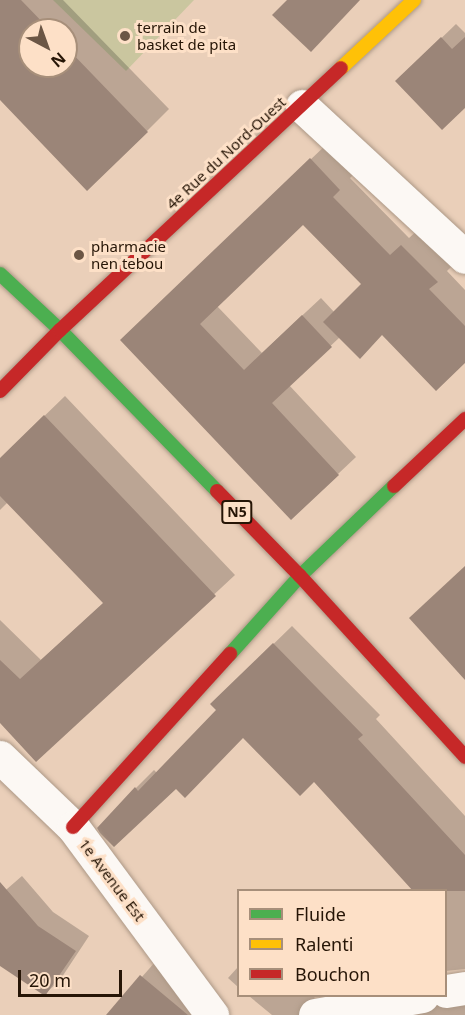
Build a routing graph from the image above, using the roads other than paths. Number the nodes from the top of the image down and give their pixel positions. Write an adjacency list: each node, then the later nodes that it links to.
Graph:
1 (406, 2): 2 (main road, 4e Rue du Nord-Ouest)
2 (302, 106): 3 (street); 5 (main road, 4e Rue du Nord-Ouest)
3 (465, 257)
4 (0, 274): 5 (main road, N5)
5 (60, 330): 6 (main road, 4e Rue du Nord-Ouest); 8 (main road, N5)
6 (0, 391)
7 (465, 419): 8 (main road)
8 (300, 576): 10 (main road, N5); 11 (main road)
9 (0, 757): 11 (street, 1e Avenue Est)
10 (465, 757)
11 (73, 827): 15 (street, 1e Avenue Est)
12 (465, 988): 13 (street)
13 (447, 991)
14 (416, 997): 16 (street)
15 (212, 1015)
16 (315, 1015)

